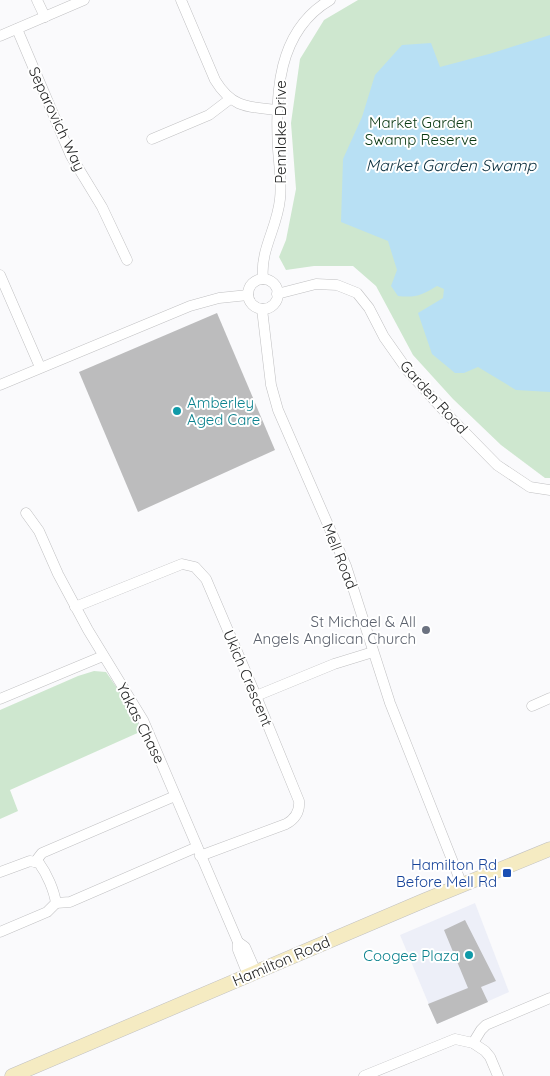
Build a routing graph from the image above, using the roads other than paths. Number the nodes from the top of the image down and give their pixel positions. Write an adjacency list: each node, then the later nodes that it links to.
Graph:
1 (37, 0): 5 (street)
2 (84, 0): 5 (street)
3 (181, 0): 8 (street)
4 (326, 1): 9 (street, Pennlake Drive)
5 (45, 17): 6 (street)
6 (17, 29): 7 (street); 11 (street, Separovich Way)
7 (0, 36)
8 (230, 99): 9 (street); 10 (street)
9 (277, 110): 13 (street, Pennlake Drive)
10 (152, 139)
11 (127, 260)
12 (0, 275): 17 (street)
13 (263, 279): 14 (street); 15 (street)
14 (277, 294): 16 (street); 19 (street, Garden Road)
15 (248, 295): 16 (street); 17 (street)
16 (262, 309): 22 (street, Mell Road)
17 (40, 367): 18 (street)
18 (0, 385)
19 (550, 490)
20 (26, 513): 21 (street, Yakas Chase)
21 (75, 606): 23 (street, Yakas Chase); 24 (street, Ukich Crescent)
22 (373, 652): 24 (street); 33 (street, Mell Road)
23 (103, 656): 26 (street); 28 (street, Yakas Chase)
24 (256, 696): 30 (street, Ukich Crescent)
25 (550, 698): 27 (street)
26 (0, 699)
27 (532, 706)
28 (175, 796): 30 (street, Yakas Chase); 31 (street)
29 (550, 849): 33 (main road, Hamilton Road)
30 (199, 852): 34 (street); 36 (street, Yakas Chase)
31 (36, 862): 32 (street); 34 (street)
32 (0, 872)
33 (462, 885): 36 (main road, Hamilton Road)
34 (56, 903): 35 (street)
35 (0, 932)
36 (252, 974): 39 (main road, Hamilton Road)
37 (550, 998): 38 (street)
38 (473, 1043): 40 (street); 41 (street)
39 (12, 1076)
40 (364, 1076)
41 (498, 1076)

